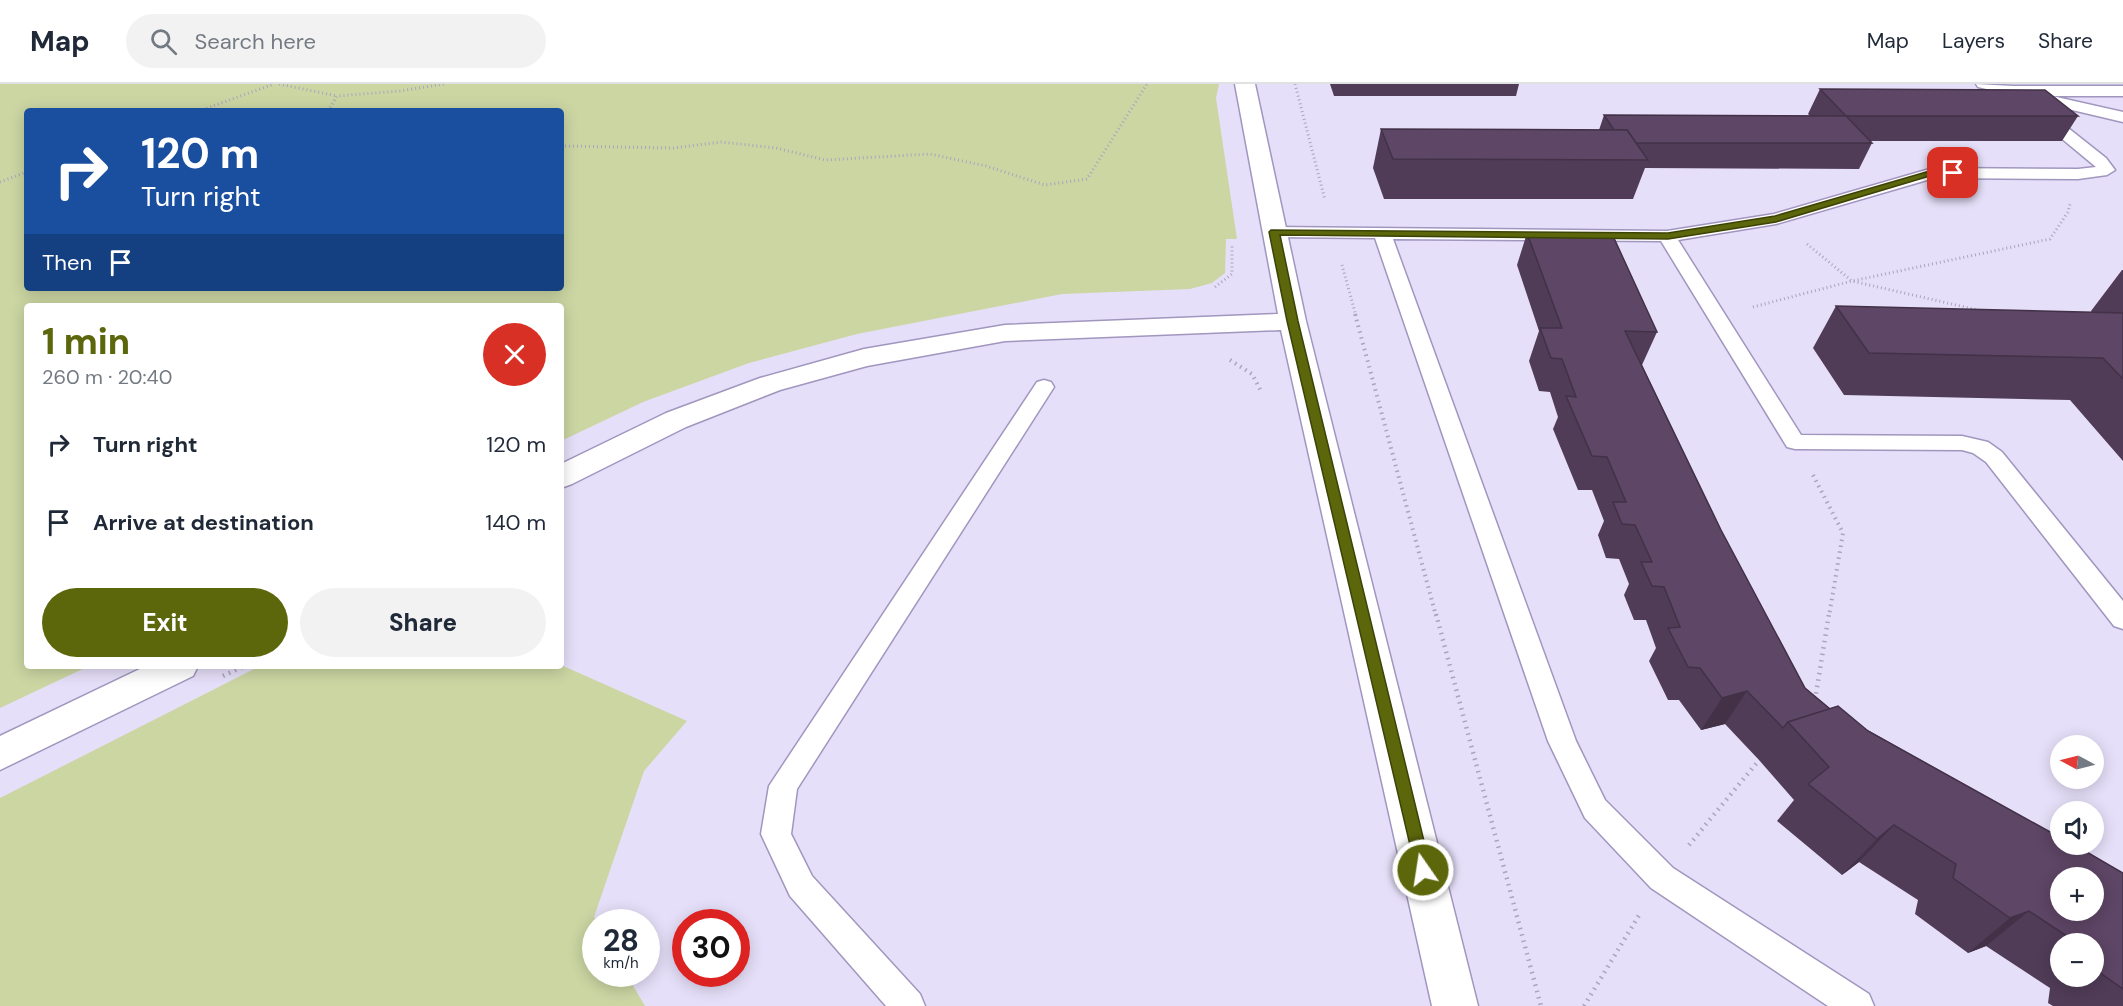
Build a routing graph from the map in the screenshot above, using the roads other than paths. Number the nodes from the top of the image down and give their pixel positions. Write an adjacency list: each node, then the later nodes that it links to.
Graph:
1 (1245, 84): 6 (street)
2 (1983, 84): 4 (lane)
3 (2123, 91): 4 (lane)
4 (2013, 92): 5 (lane); 8 (lane)
5 (2123, 117)
6 (1274, 232): 7 (lane); 9 (street)
7 (1382, 233): 8 (lane); 17 (lane)
8 (1668, 236): 12 (lane)
9 (1293, 321): 11 (street); 16 (street)
10 (1044, 387): 15 (lane)
11 (564, 476)
12 (2123, 619)
13 (174, 669): 14 (street)
14 (0, 754)
15 (908, 1006)
16 (1455, 1006)
17 (1857, 1006)

